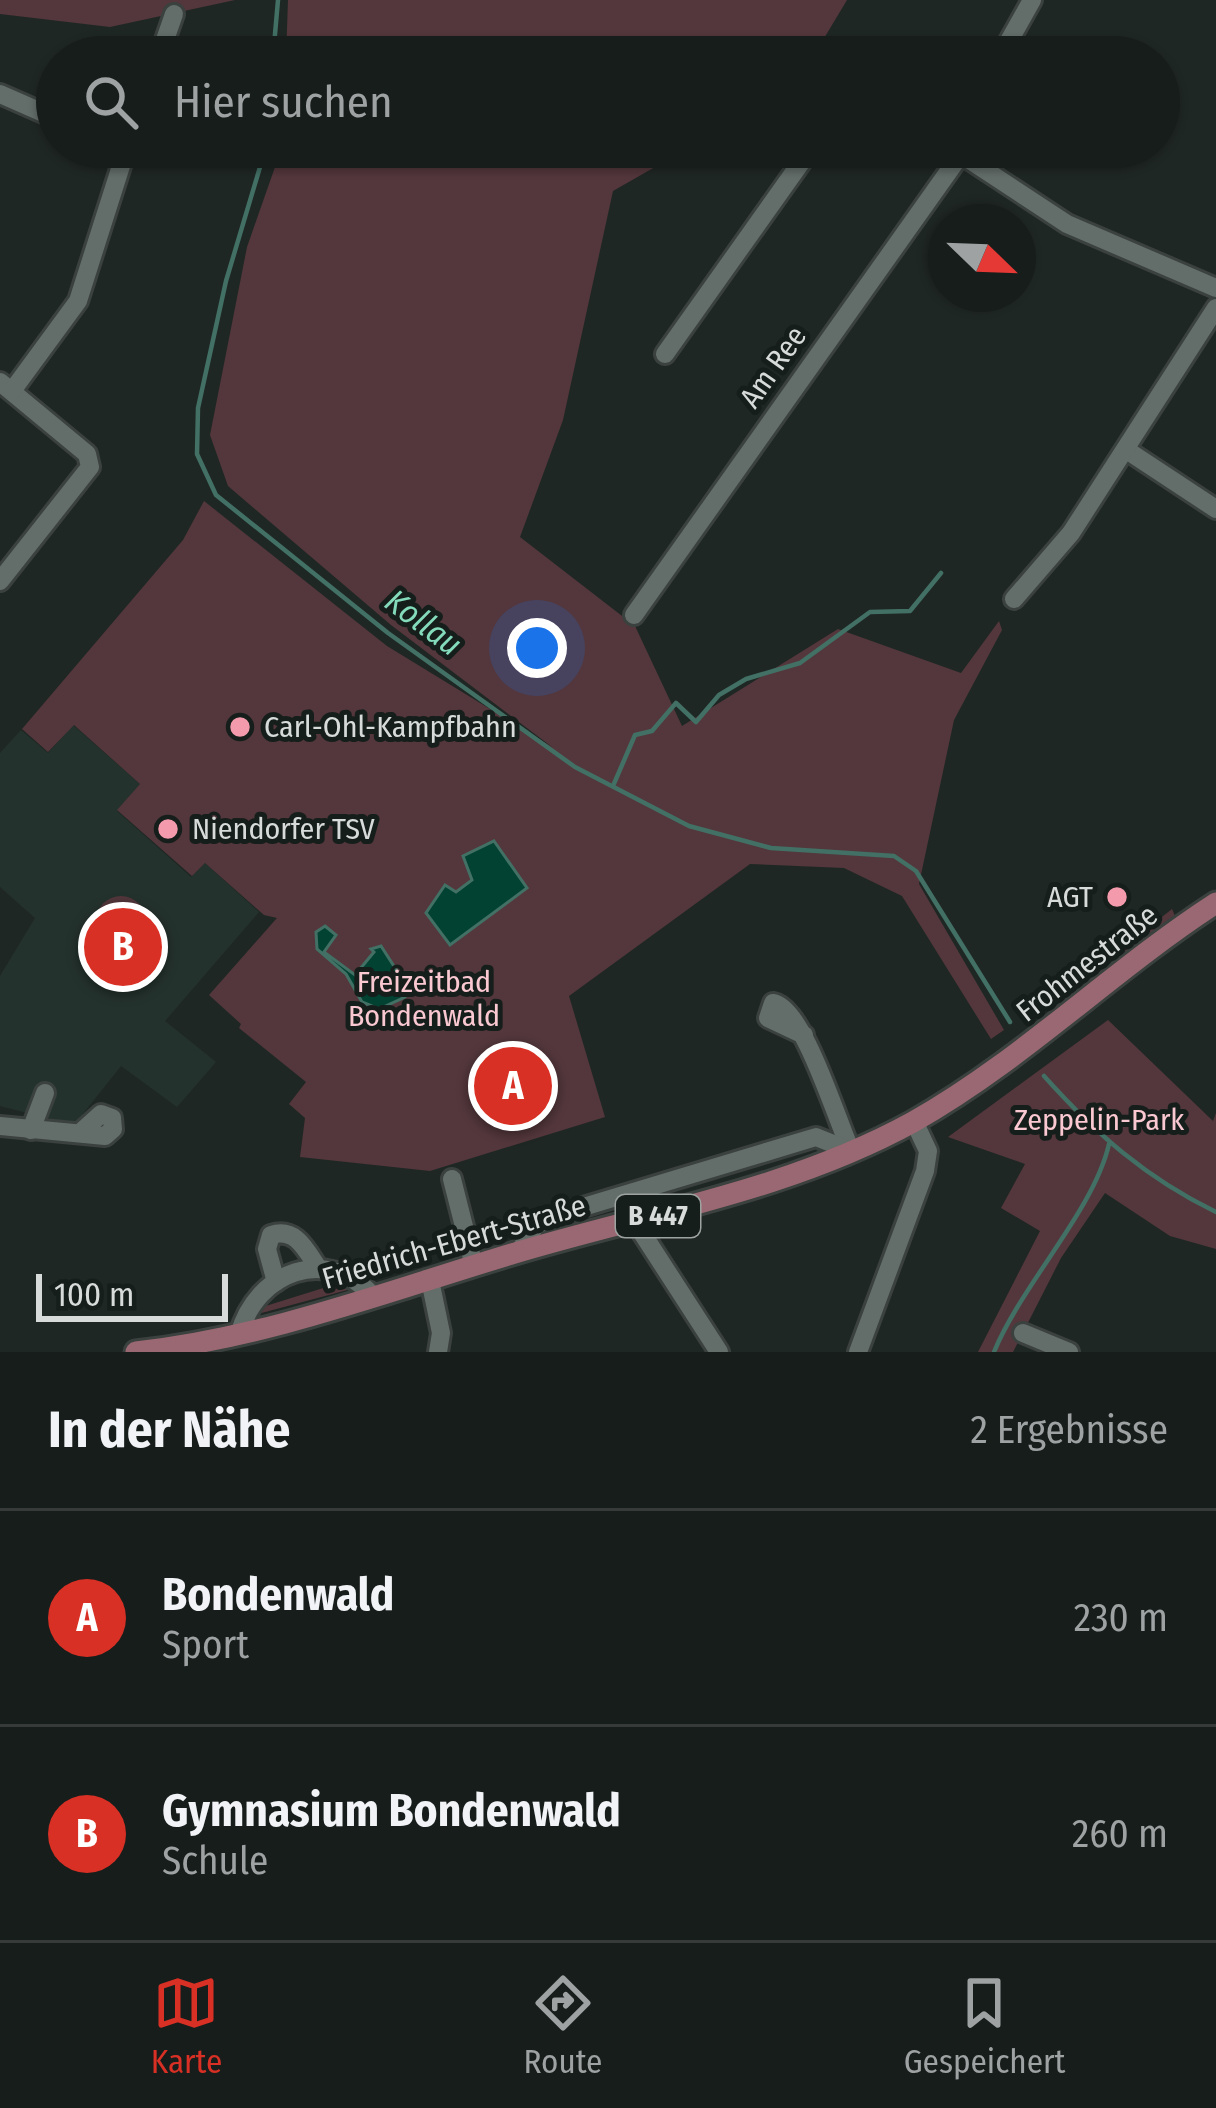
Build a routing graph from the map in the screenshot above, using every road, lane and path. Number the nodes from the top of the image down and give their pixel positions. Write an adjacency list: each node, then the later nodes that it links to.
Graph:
1 (1032, 0): 4 (street)
2 (175, 14): 3 (street)
3 (167, 36)
4 (1012, 36)
5 (0, 94): 6 (street)
6 (36, 110)
7 (119, 168): 14 (street)
8 (797, 168): 13 (street)
9 (944, 168): 19 (street, Am Ree)
10 (982, 168): 11 (street)
11 (1216, 288)
12 (1216, 308): 15 (street)
13 (665, 354)
14 (6, 386): 17 (street)
15 (1128, 451): 16 (street); 18 (street)
16 (1216, 509)
17 (0, 581)
18 (1014, 599)
19 (634, 615)
20 (1216, 903): 22 (main road, Frohmestraße / B 447)
21 (803, 1035): 28 (street)
22 (995, 1070): 24 (main road, Friedrich-Ebert-Straße / B 447)
23 (45, 1093): 26 (street)
24 (914, 1121): 28 (main road, Friedrich-Ebert-Straße / B 447); 42 (street)
25 (0, 1126): 26 (street)
26 (32, 1130): 27 (street)
27 (80, 1133)
28 (851, 1151): 30 (main road, Friedrich-Ebert-Straße / B 447); 31 (street)
29 (452, 1179): 32 (street)
30 (635, 1222): 31 (main road, Friedrich-Ebert-Straße / B 447); 41 (street)
31 (519, 1252): 32 (main road, Friedrich-Ebert-Straße / B 447)
32 (474, 1266): 34 (main road, Friedrich-Ebert-Straße / B 447)
33 (318, 1268): 35 (street); 35 (street); 36 (street)
34 (430, 1280): 36 (main road, Friedrich-Ebert-Straße / B 447); 40 (street)
35 (276, 1282): 38 (street)
36 (373, 1296): 38 (main road, Friedrich-Ebert-Straße / B 447)
37 (1023, 1334): 43 (street)
38 (239, 1335): 39 (main road, Friedrich-Ebert-Straße / B 447)
39 (136, 1352)
40 (438, 1352)
41 (719, 1352)
42 (858, 1352)
43 (1070, 1352)

